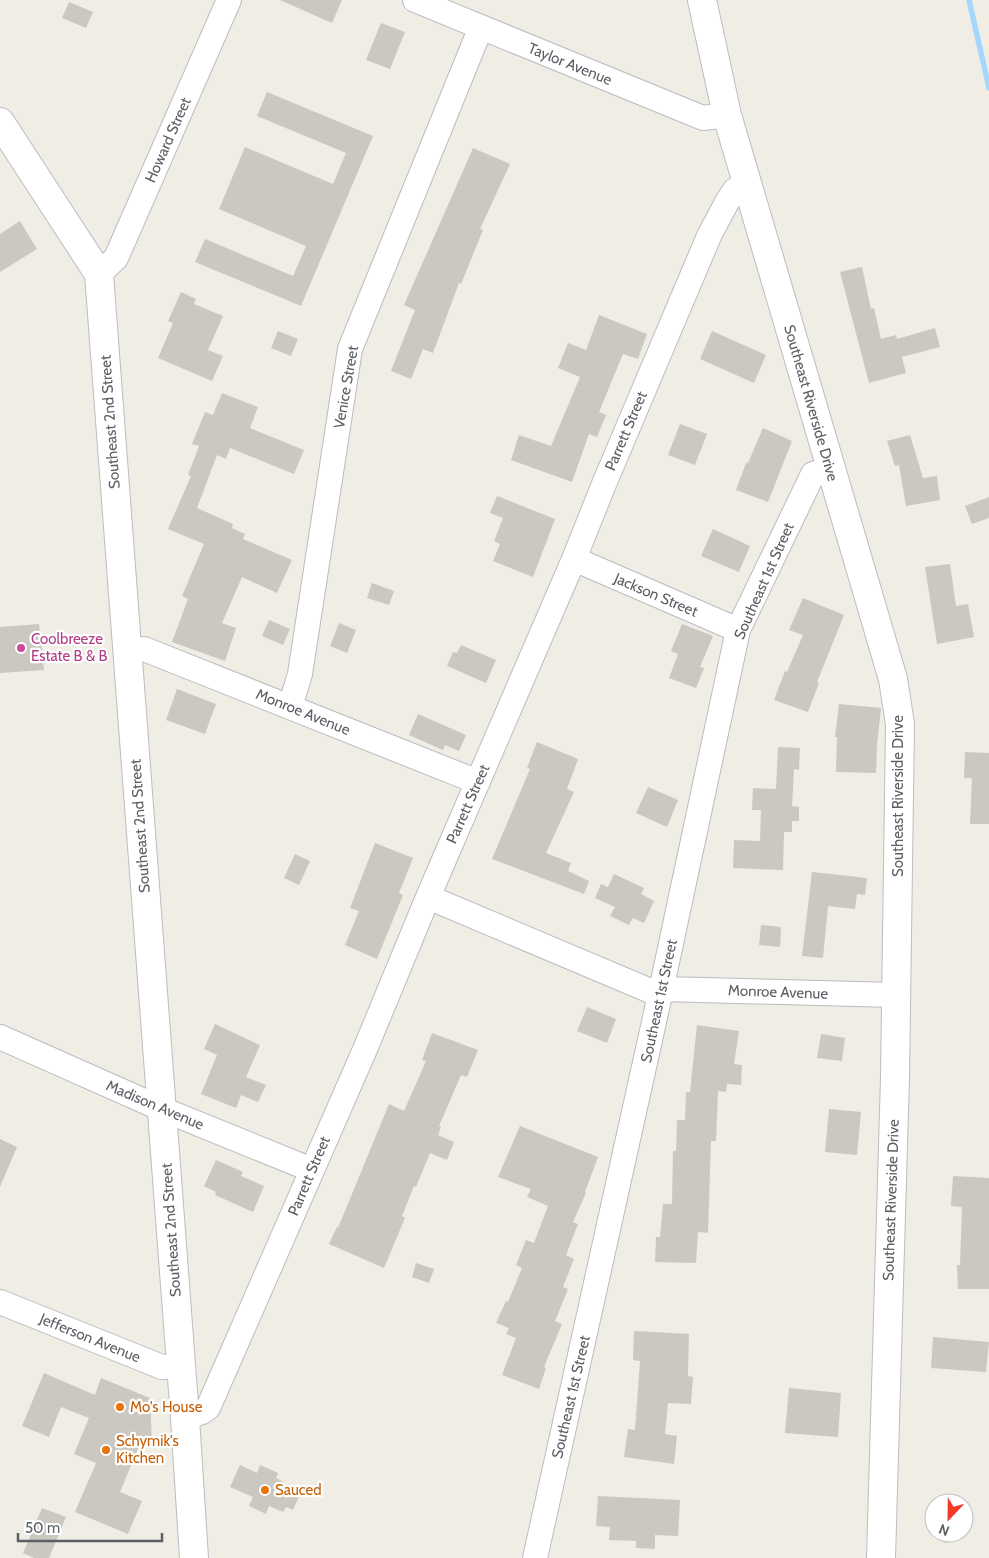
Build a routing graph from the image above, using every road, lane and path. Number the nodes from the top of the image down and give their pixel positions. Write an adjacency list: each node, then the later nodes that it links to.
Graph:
1 (229, 0): 8 (street, Howard Street)
2 (415, 0): 4 (street, Taylor Avenue)
3 (702, 0): 5 (street, Southeast Riverside Drive)
4 (481, 27): 5 (street, Taylor Avenue); 13 (street, Venice Street)
5 (727, 115): 7 (street, Southeast Riverside Drive)
6 (0, 122): 8 (street, Southeast 2nd Street)
7 (747, 186): 9 (street, Southeast Riverside Drive); 10 (street, Parrett Street)
8 (99, 274): 12 (street, Southeast 2nd Street)
9 (830, 469): 11 (street, Southeast 1st Street); 17 (street, Southeast Riverside Drive)
10 (574, 559): 11 (street, Jackson Street); 14 (street, Parrett Street)
11 (738, 630): 16 (street, Southeast 1st Street)
12 (127, 650): 13 (street, Monroe Avenue); 19 (street, Southeast 2nd Street)
13 (290, 707): 14 (street, Monroe Avenue)
14 (478, 782): 15 (street, Parrett Street)
15 (428, 897): 16 (street, Monroe Avenue); 20 (street, Parrett Street)
16 (661, 992): 17 (street, Monroe Avenue); 25 (street, Southeast 1st Street)
17 (895, 996): 26 (street, Southeast Riverside Drive)
18 (0, 1037): 19 (street, Madison Avenue)
19 (162, 1109): 20 (street, Madison Avenue); 22 (street, Southeast 2nd Street)
20 (312, 1170): 23 (street, Parrett Street)
21 (0, 1302): 22 (street, Jefferson Avenue)
22 (181, 1366): 23 (street, Southeast 2nd Street)
23 (185, 1418): 24 (street, Southeast 2nd Street)
24 (194, 1558)
25 (535, 1558)
26 (881, 1558)

